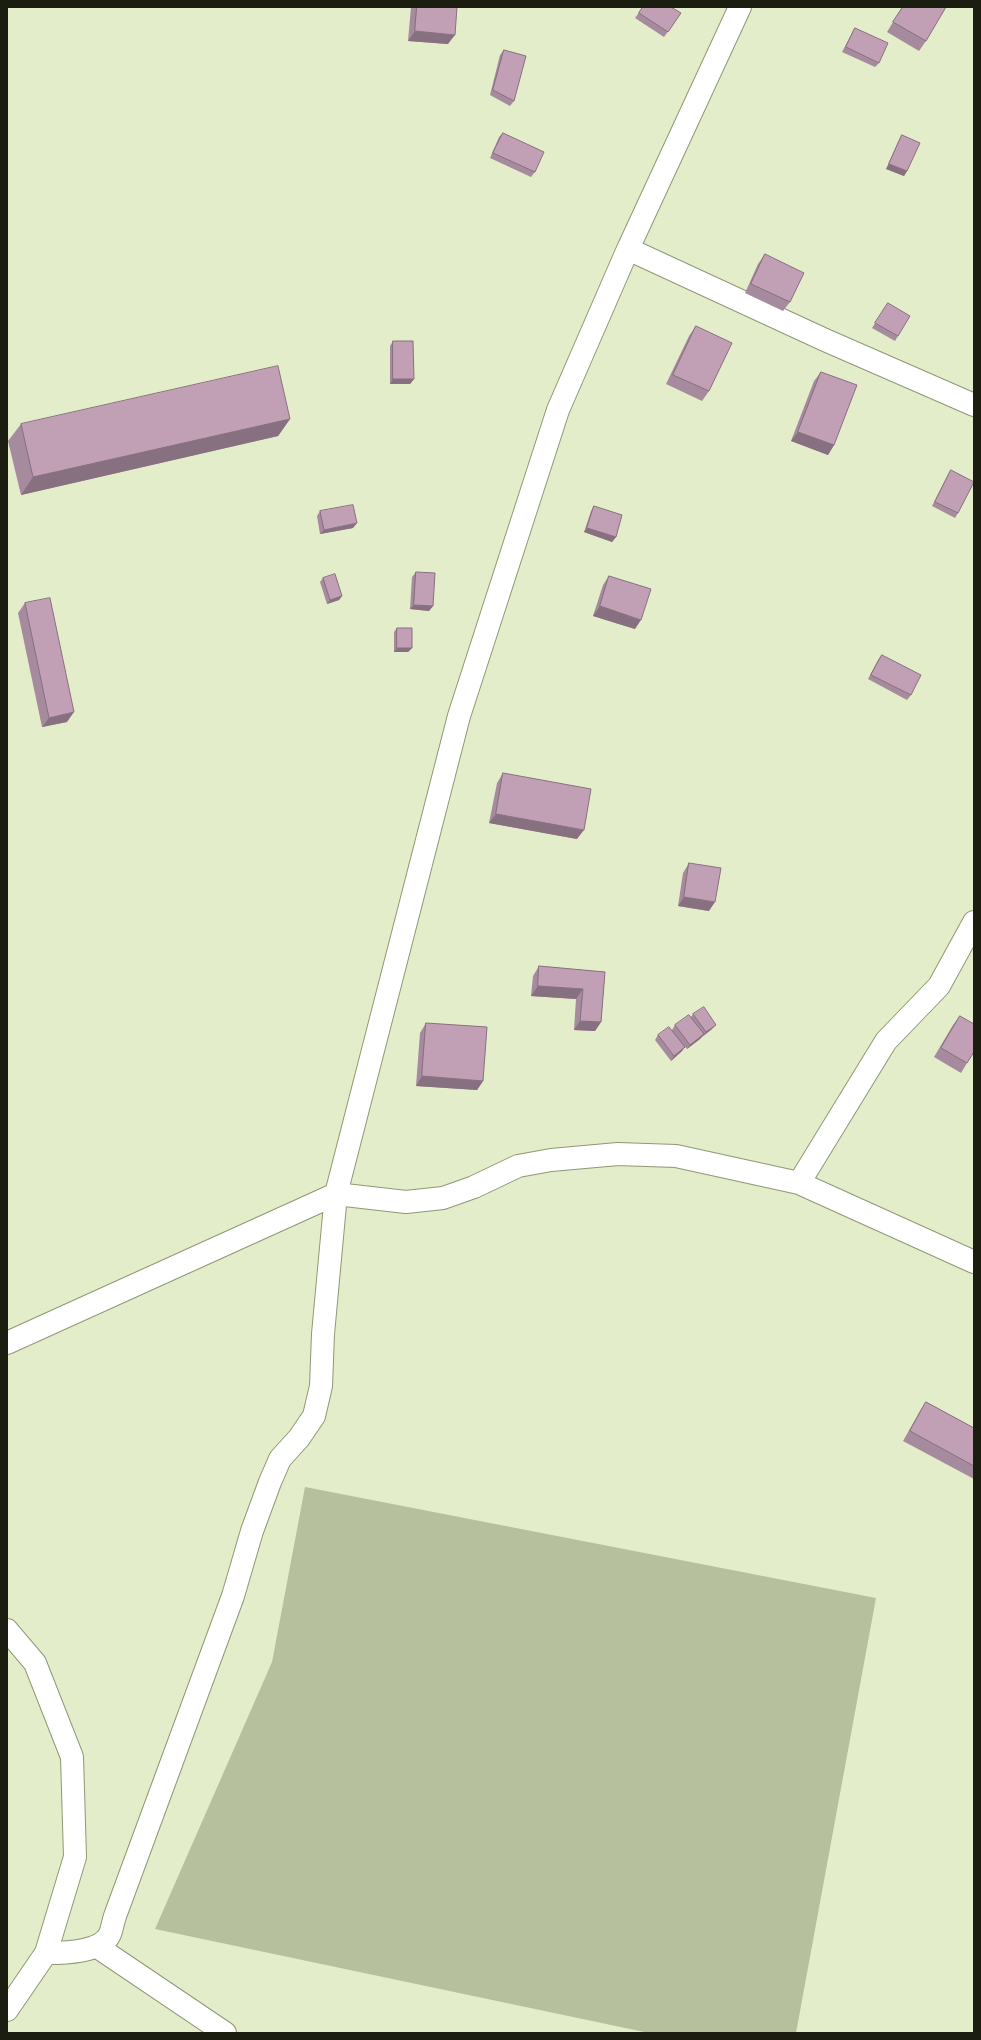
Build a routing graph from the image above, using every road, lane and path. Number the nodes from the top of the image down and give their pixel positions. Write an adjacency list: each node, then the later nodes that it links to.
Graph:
1 (740, 7): 2 (street)
2 (628, 249): 3 (street); 6 (street)
3 (974, 405)
4 (974, 922): 5 (street)
5 (799, 1183): 6 (street); 7 (street)
6 (336, 1194): 8 (street); 10 (street)
7 (974, 1262)
8 (7, 1342)
9 (7, 1630): 11 (street)
10 (96, 1946): 11 (street); 13 (street)
11 (46, 1953): 12 (street)
12 (7, 2010)
13 (225, 2033)

